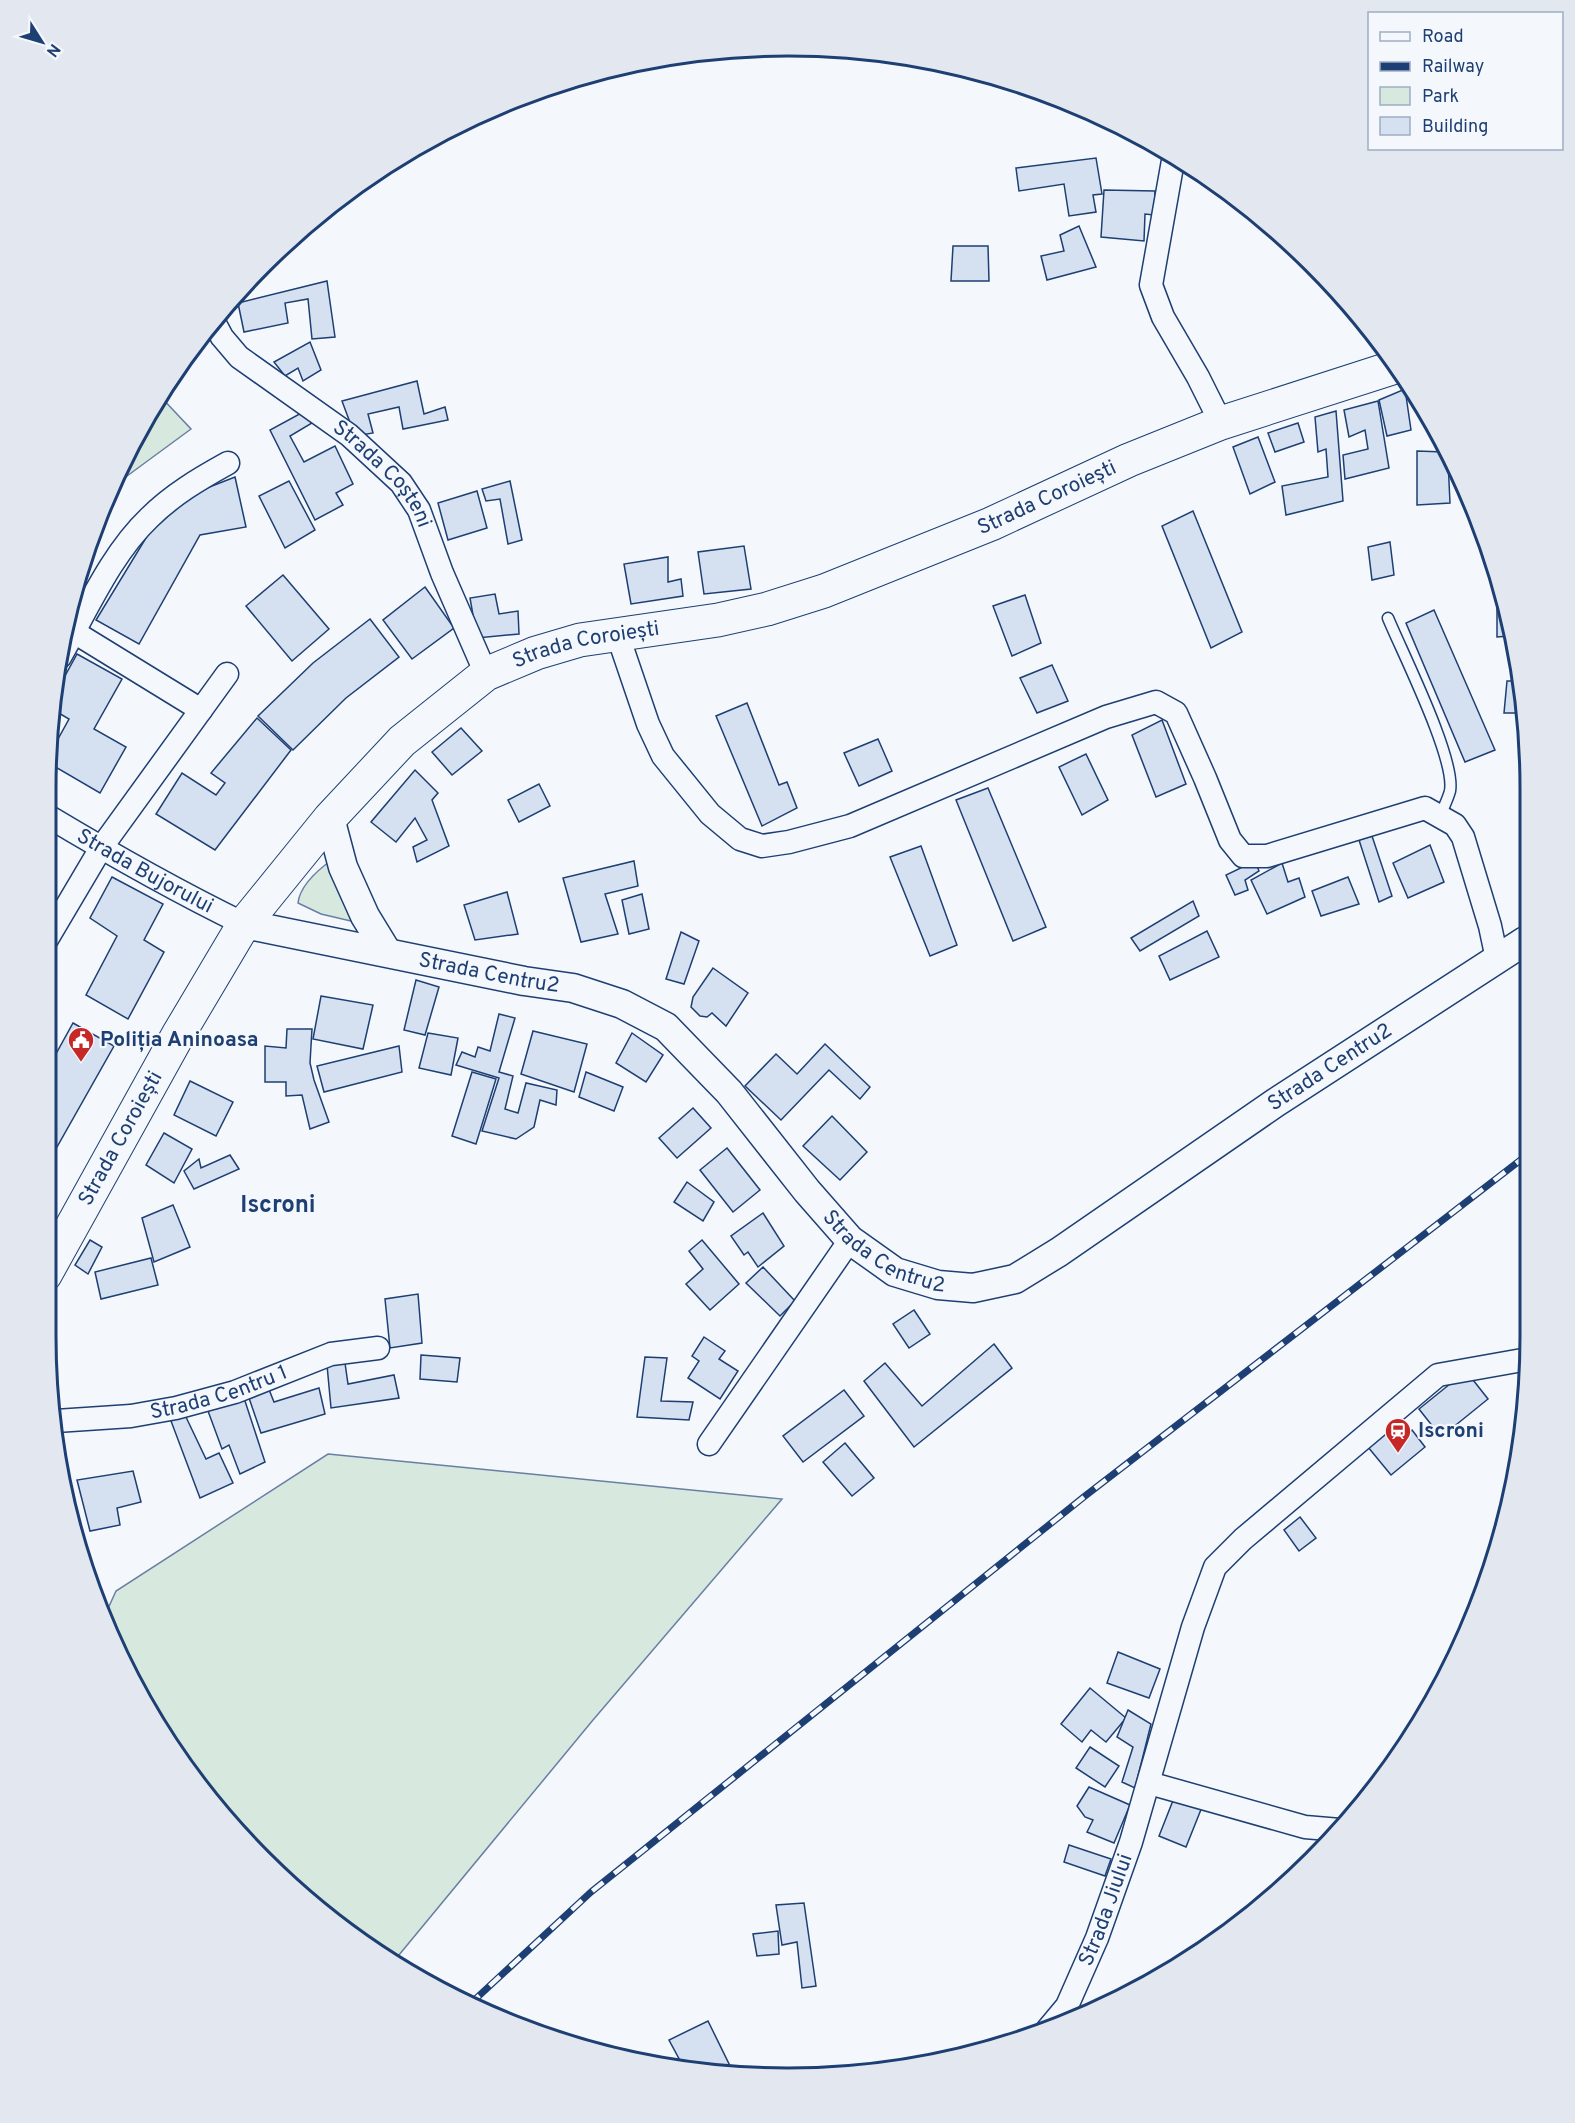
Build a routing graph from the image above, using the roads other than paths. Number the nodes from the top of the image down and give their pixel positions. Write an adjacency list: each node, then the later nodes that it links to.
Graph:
1 (1172, 165): 4 (street)
2 (218, 329): 11 (street, Strada Coșteni)
3 (1388, 369): 4 (main road, Strada Coroiești)
4 (1221, 423): 8 (main road, Strada Coroiești)
5 (228, 463): 7 (street)
6 (1388, 618): 13 (lane)
7 (74, 632): 9 (street); 12 (street)
8 (617, 633): 11 (main road, Strada Coroiești); 13 (street)
9 (72, 636)
10 (227, 674): 12 (street)
11 (486, 674): 14 (main road, Strada Coroiești)
12 (201, 710): 16 (street)
13 (1440, 817): 21 (street)
14 (330, 818): 18 (main road, Strada Coroiești); 20 (street)
15 (56, 820): 16 (street, Strada Bujorului)
16 (100, 848): 17 (street); 18 (street, Strada Bujorului)
17 (56, 924)
18 (244, 924): 20 (street, Strada Centru2); 22 (main road, Strada Coroiești)
19 (1520, 944): 21 (street, Strada Centru2)
20 (387, 952): 23 (street, Strada Centru2)
21 (1497, 959): 23 (street, Strada Centru2)
22 (56, 1232)
23 (850, 1240): 27 (street)
24 (378, 1348): 26 (street, Strada Centru 1)
25 (1519, 1361): 28 (street, Strada Jiului)
26 (61, 1421)
27 (710, 1444)
28 (1149, 1783): 29 (street); 30 (street, Strada Jiului)
29 (1328, 1829)
30 (1059, 2015)

